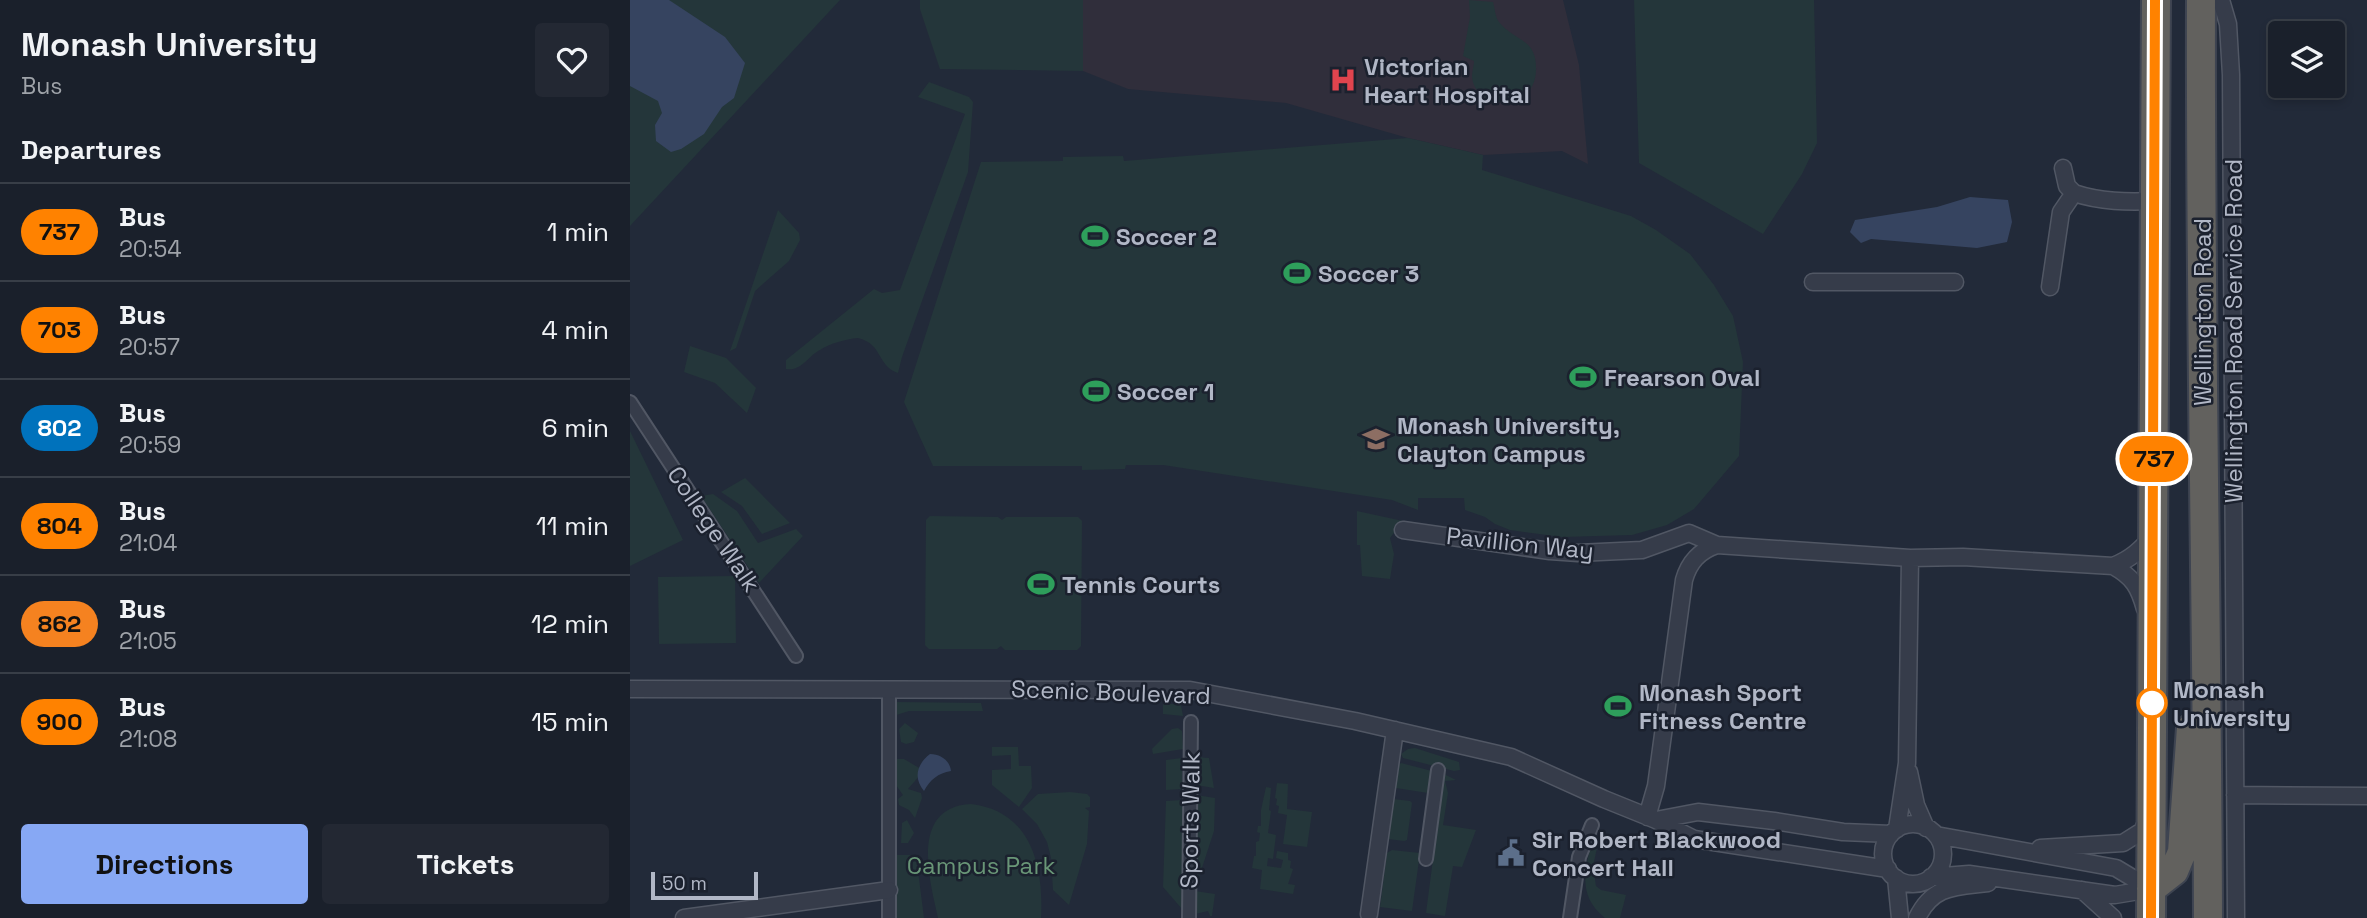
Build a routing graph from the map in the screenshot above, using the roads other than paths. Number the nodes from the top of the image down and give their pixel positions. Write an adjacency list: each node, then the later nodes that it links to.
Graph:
1 (2156, 0): 6 (highway, Wellington Road)
2 (2201, 0): 11 (highway, Wellington Road)
3 (2221, 0): 19 (street, Wellington Road Service Road)
4 (2063, 168): 5 (street)
5 (2074, 193): 6 (street); 9 (street)
6 (2155, 201): 13 (highway, Wellington Road)
7 (1812, 282): 8 (street)
8 (1955, 282)
9 (2050, 287)
10 (630, 402): 18 (street, College Walk)
11 (2203, 519): 22 (highway, Wellington Road); 41 (highway)
12 (1403, 530): 14 (street, Pavillion Way)
13 (2154, 534): 16 (street); 17 (highway, Wellington Road)
14 (1717, 545): 15 (street, Pavillion Way); 30 (street)
15 (1910, 558): 16 (street, Pavillion Way); 25 (street)
16 (2113, 566): 17 (street)
17 (2152, 632): 29 (highway, Wellington Road)
18 (796, 656)
19 (2235, 663): 22 (street); 27 (street, Wellington Road Service Road)
20 (889, 688): 21 (street, Scenic Boulevard); 24 (street, Scenic Boulevard); 42 (street)
21 (630, 690)
22 (2208, 694): 55 (highway, Wellington Road)
23 (1191, 722): 47 (street, Sports Walk)
24 (1395, 730): 30 (street, Scenic Boulevard); 44 (street)
25 (1907, 763): 33 (street); 34 (street)
26 (1438, 770): 37 (street)
27 (2235, 795): 28 (street); 56 (street, Wellington Road Service Road)
28 (2367, 796)
29 (2152, 812): 35 (street); 41 (highway, Wellington Road)
30 (1651, 818): 31 (street); 36 (street, Scenic Boulevard)
31 (1774, 821): 33 (street); 36 (street)
32 (1592, 825): 48 (street)
33 (1894, 831): 34 (street); 38 (street)
34 (1931, 831): 35 (street); 39 (street)
35 (2014, 850): 41 (street)
36 (1769, 851): 38 (street, Scenic Boulevard)
37 (1426, 859)
38 (1892, 873): 39 (street); 49 (street)
39 (1924, 880): 40 (street); 50 (street)
40 (2004, 881): 43 (street); 51 (street)
41 (2151, 889): 43 (street); 53 (highway, Wellington Road); 54 (highway)
42 (889, 890): 45 (street); 46 (street)
43 (2082, 890): 52 (street)
44 (1369, 914)
45 (684, 918)
46 (889, 918)
47 (1189, 918)
48 (1570, 918)
49 (1900, 918)
50 (1909, 918)
51 (1917, 918)
52 (2113, 918)
53 (2151, 918)
54 (2171, 918)
55 (2208, 918)
56 (2236, 918)

